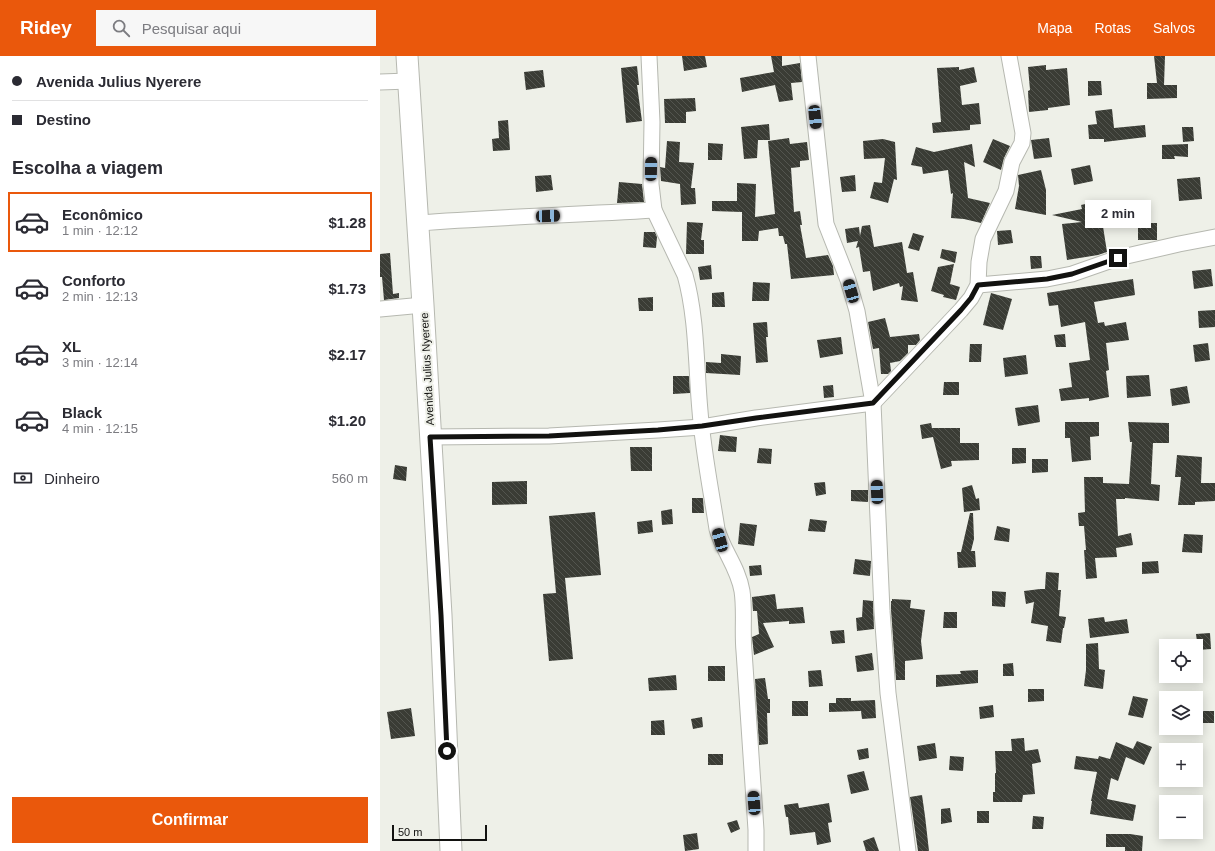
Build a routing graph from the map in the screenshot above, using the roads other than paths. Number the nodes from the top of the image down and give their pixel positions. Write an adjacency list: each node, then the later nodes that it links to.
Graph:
1 (407, 56): 5 (street, Avenida Julius Nyerere)
2 (649, 56): 7 (street)
3 (808, 56): 13 (street)
4 (1009, 56): 10 (street)
5 (409, 81): 6 (street); 8 (street, Avenida Julius Nyerere)
6 (380, 82)
7 (654, 210): 8 (street); 14 (street)
8 (418, 223): 11 (street, Avenida Julius Nyerere)
9 (1215, 237): 10 (street)
10 (978, 285): 13 (street)
11 (423, 305): 12 (street); 15 (street, Avenida Julius Nyerere)
12 (380, 309)
13 (873, 403): 14 (street); 18 (street)
14 (702, 426): 15 (street); 17 (street)
15 (430, 437): 16 (street, Avenida Julius Nyerere)
16 (451, 851)
17 (756, 851)
18 (908, 851)

